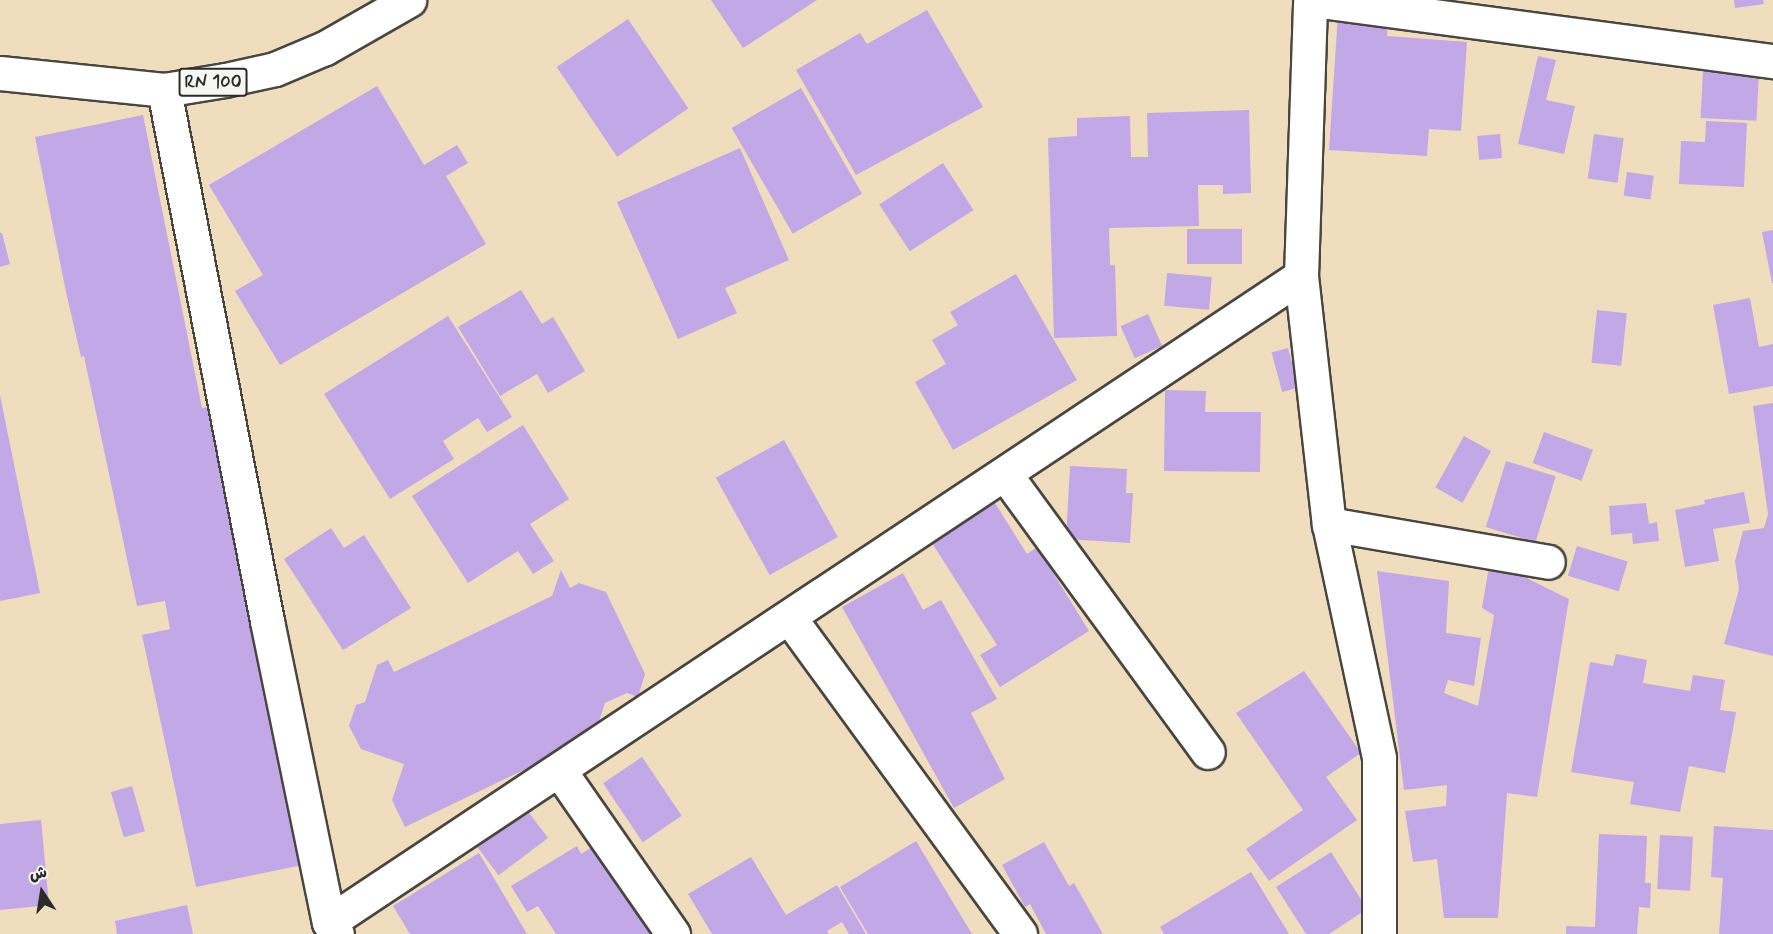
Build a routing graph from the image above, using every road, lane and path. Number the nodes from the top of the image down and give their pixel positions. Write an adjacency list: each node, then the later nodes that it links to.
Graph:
1 (409, 0): 6 (street, RN 100)
2 (1310, 0): 7 (street)
3 (1314, 0): 4 (street)
4 (1773, 61)
5 (0, 74): 6 (street, RN 100)
6 (164, 90): 14 (street)
7 (1301, 276): 8 (street); 9 (street)
8 (1005, 474): 11 (street); 12 (street)
9 (1329, 524): 10 (street); 17 (street)
10 (1548, 562)
11 (789, 617): 13 (street); 16 (street)
12 (1208, 752)
13 (559, 770): 14 (street); 15 (street)
14 (333, 928)
15 (673, 934)
16 (1020, 934)
17 (1379, 934)

